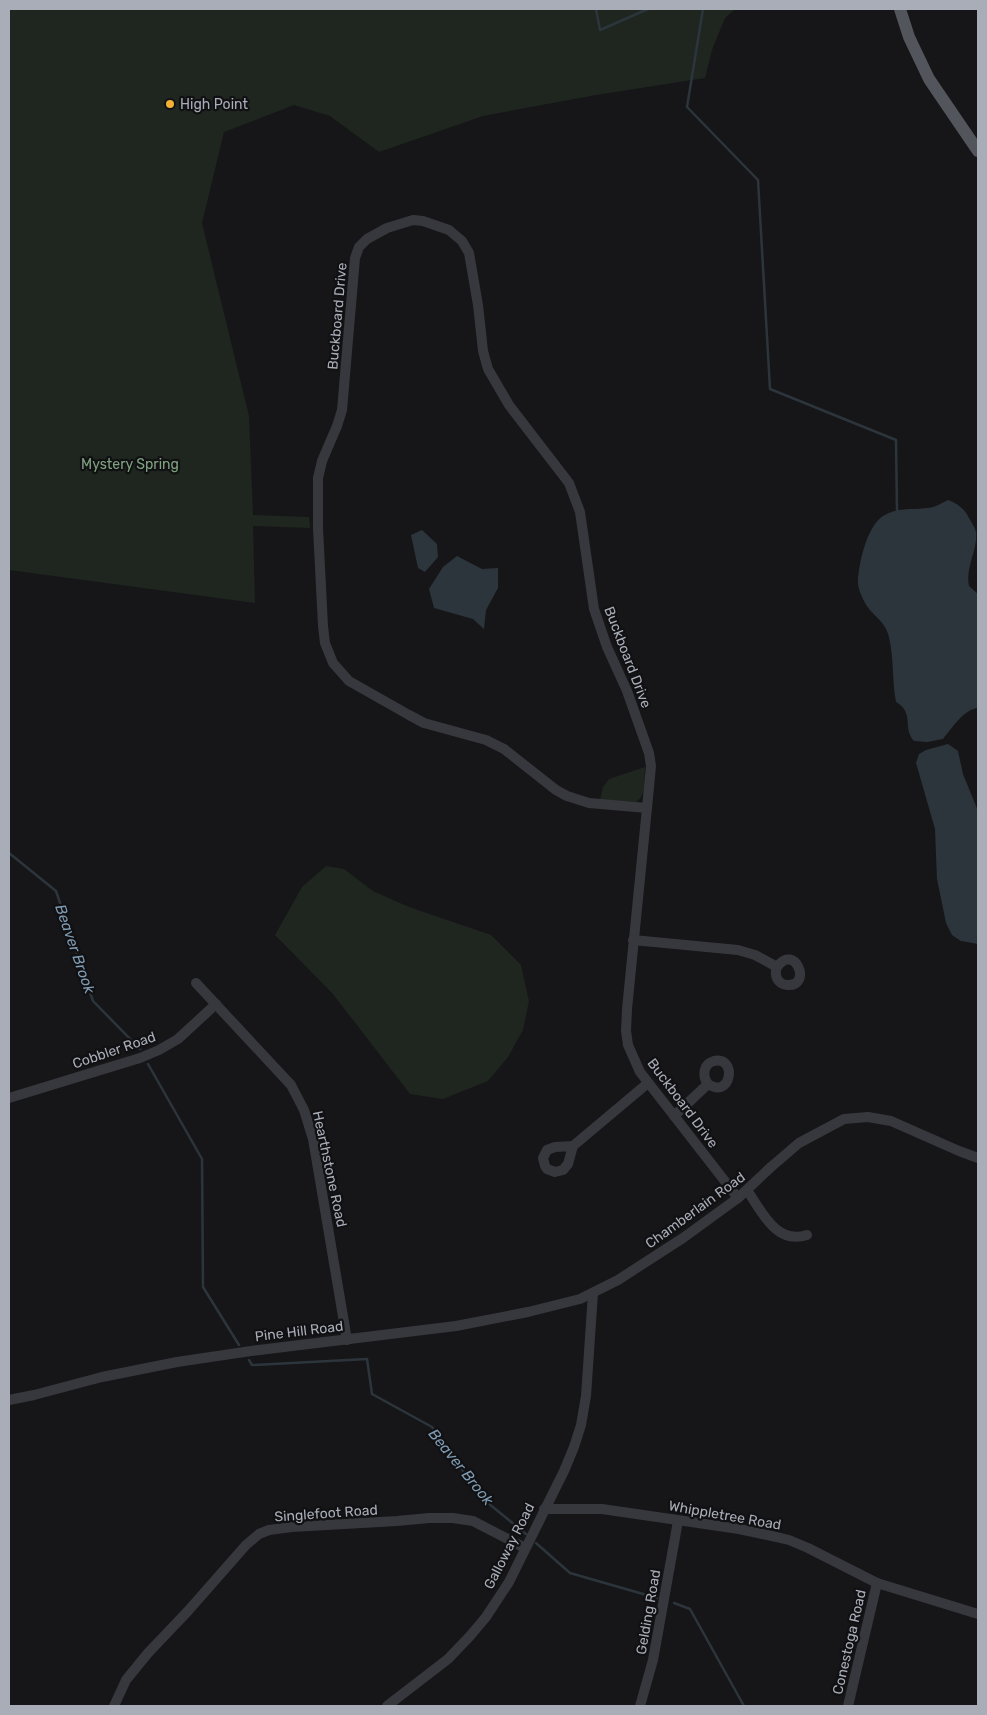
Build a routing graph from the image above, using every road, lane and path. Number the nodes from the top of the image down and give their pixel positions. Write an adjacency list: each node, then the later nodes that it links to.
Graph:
1 (900, 9): 2 (main road)
2 (978, 151)
3 (647, 808): 3 (street, Buckboard Drive); 4 (street, Buckboard Drive)
4 (633, 940): 5 (street); 8 (street, Buckboard Drive)
5 (777, 967)
6 (196, 983): 7 (street, Hearthstone Road)
7 (216, 1004): 10 (street, Cobbler Road); 18 (street, Hearthstone Road)
8 (648, 1082): 11 (street, Buckboard Drive); 12 (street)
9 (708, 1084): 11 (street)
10 (9, 1098)
11 (674, 1116): 15 (street, Buckboard Drive)
12 (573, 1146)
13 (978, 1158): 14 (street, Chamberlain Road)
14 (747, 1190): 15 (street, Chamberlain Road); 16 (street)
15 (738, 1198): 17 (street, Chamberlain Road)
16 (807, 1235)
17 (593, 1293): 18 (street, Pine Hill Road); 20 (street, Galloway Road)
18 (348, 1340): 19 (street, Pine Hill Road)
19 (9, 1400)
20 (544, 1509): 21 (street, Whippletree Road); 22 (street, Galloway Road)
21 (678, 1521): 23 (street, Whippletree Road); 27 (street, Gelding Road)
22 (525, 1548): 25 (street, Singlefoot Road); 26 (street, Galloway Road)
23 (877, 1583): 24 (street, Whippletree Road); 28 (street, Conestoga Road)
24 (978, 1614)
25 (114, 1706)
26 (387, 1706)
27 (640, 1706)
28 (848, 1706)

